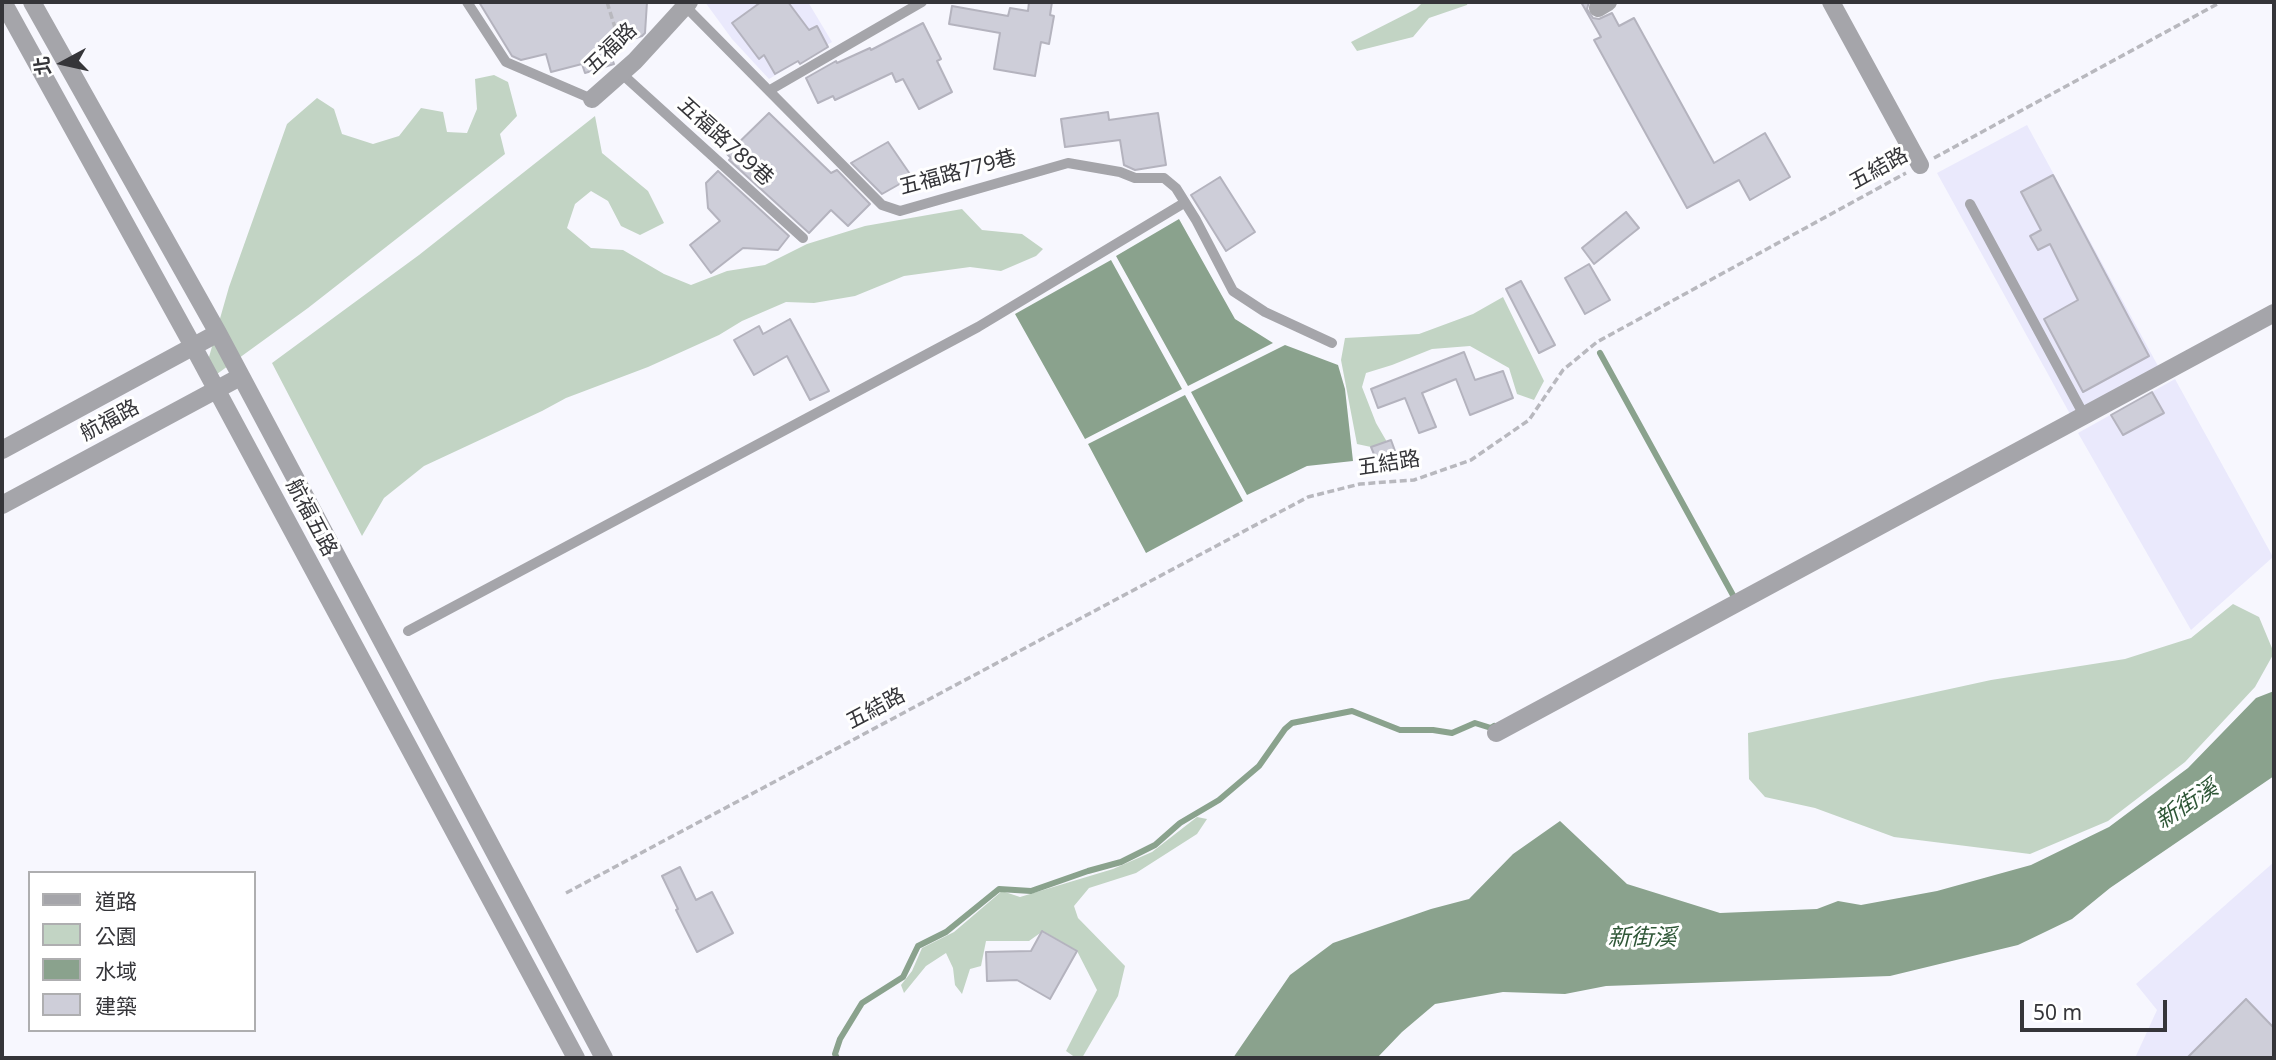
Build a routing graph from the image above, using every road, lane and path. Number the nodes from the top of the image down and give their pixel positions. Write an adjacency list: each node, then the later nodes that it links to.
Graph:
1 (3, 2): 20 (street, 航福五路)
2 (32, 2): 18 (street, 航福五路)
3 (467, 2): 12 (lane)
4 (607, 2): 9 (path)
5 (922, 2): 11 (lane)
6 (1831, 2): 13 (street)
7 (2221, 2): 13 (path, 五結路)
8 (687, 4): 10 (street, 五福路); 11 (lane, 五福路779巷)
9 (622, 50)
10 (622, 74): 12 (street, 五福路); 16 (lane, 五福路789巷)
11 (770, 90): 14 (lane, 五福路779巷)
12 (592, 99)
13 (1920, 165): 28 (path, 五結路)
14 (1184, 203): 19 (lane, 五福路779巷); 26 (lane)
15 (1970, 204): 23 (lane)
16 (803, 238)
17 (2274, 313): 23 (street)
18 (218, 333): 20 (street, 航福路); 21 (street, 航福五路)
19 (1332, 343)
20 (193, 346): 22 (street, 航福五路); 24 (street, 航福路)
21 (240, 377): 22 (street, 航福路); 29 (street, 航福五路)
22 (216, 390): 25 (street, 航福路); 30 (street, 航福五路)
23 (2085, 417): 27 (street)
24 (2, 450)
25 (2, 505)
26 (408, 631)
27 (1496, 733)
28 (566, 892)
29 (599, 1057)
30 (576, 1058)

